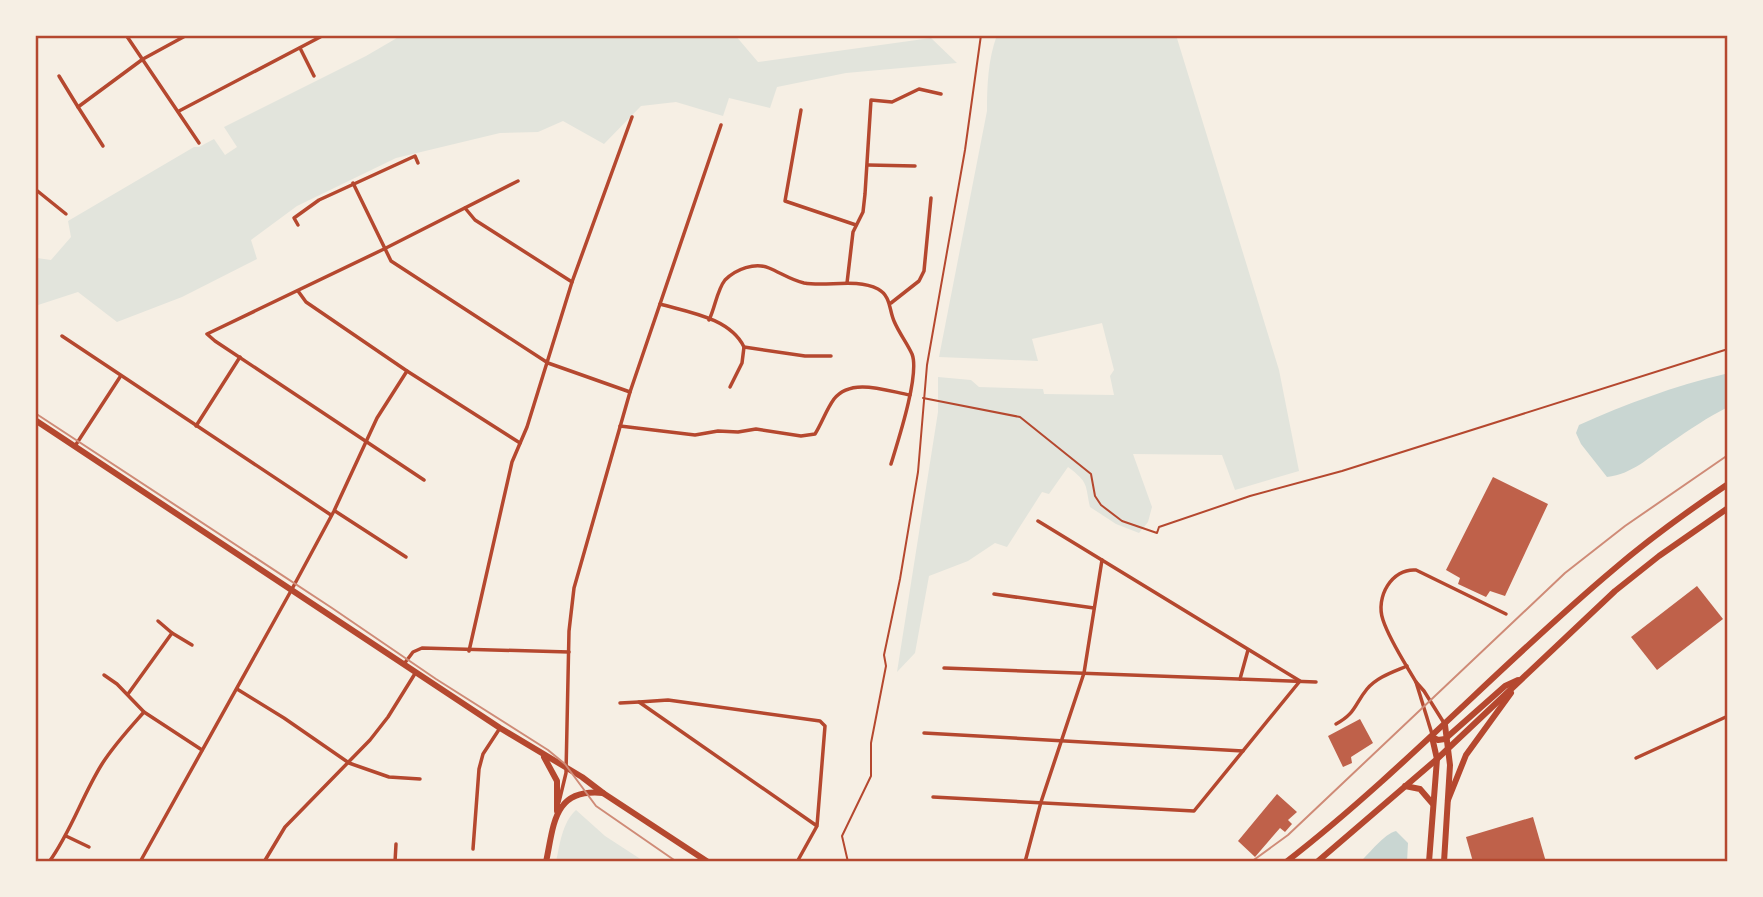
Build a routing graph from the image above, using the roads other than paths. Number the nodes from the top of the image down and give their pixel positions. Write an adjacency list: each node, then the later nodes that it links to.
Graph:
1 (126, 35): 5 (street)
2 (187, 35): 5 (street)
3 (324, 35): 4 (street)
4 (300, 48): 7 (street); 11 (street)
5 (143, 59): 9 (street); 11 (street)
6 (59, 76): 9 (street)
7 (314, 76)
8 (941, 94): 17 (street)
9 (78, 107): 15 (street)
10 (801, 110): 26 (street)
11 (179, 111): 14 (street)
12 (632, 117): 28 (street)
13 (721, 125): 32 (street)
14 (200, 143)
15 (103, 146)
16 (418, 163): 20 (street)
17 (867, 164): 18 (street); 26 (street)
18 (915, 166)
19 (518, 181): 23 (street)
20 (353, 183): 25 (street); 27 (street)
21 (35, 189): 24 (street)
22 (931, 198): 31 (street)
23 (465, 208): 27 (street); 28 (street)
24 (66, 214)
25 (298, 225)
26 (856, 225): 29 (street)
27 (384, 249): 30 (street); 38 (street)
28 (572, 282): 38 (street)
29 (847, 284): 31 (street); 33 (street)
30 (298, 291): 37 (street); 39 (street)
31 (891, 303): 43 (street)
32 (660, 304): 33 (street); 42 (street)
33 (709, 320): 35 (street)
34 (62, 336): 40 (street)
35 (744, 347): 36 (street); 41 (street)
36 (831, 356)
37 (240, 357): 45 (street); 47 (street)
38 (548, 363): 42 (street); 48 (street)
39 (407, 371): 47 (street); 48 (street)
40 (120, 377): 45 (street); 49 (street)
41 (730, 387)
42 (630, 392): 46 (street)
43 (910, 395): 46 (street); 50 (street)
44 (35, 420): 49 (main road)
45 (196, 426): 54 (street)
46 (620, 426): 67 (street)
47 (366, 440): 51 (street); 54 (street)
48 (520, 443): 66 (street)
49 (75, 446): 58 (main road)
50 (891, 464)
51 (424, 480)
52 (1728, 484): 86 (main road)
53 (1728, 508): 74 (main road)
54 (333, 513): 56 (street); 58 (street)
55 (1038, 520): 57 (street)
56 (406, 558)
57 (1101, 559): 60 (street); 65 (street)
58 (292, 590): 68 (main road); 79 (street)
59 (994, 594): 60 (street)
60 (1094, 608): 72 (street)
61 (1506, 614): 69 (street)
62 (158, 621): 63 (street)
63 (172, 634): 64 (street); 80 (street)
64 (192, 645)
65 (1248, 650): 75 (street); 76 (street)
66 (469, 651): 67 (street); 68 (street)
67 (569, 652): 99 (street)
68 (404, 664): 71 (main road)
69 (1407, 666): 78 (street); 85 (street)
70 (943, 668): 72 (street)
71 (416, 672): 87 (main road); 98 (street)
72 (1084, 673): 75 (street); 91 (street)
73 (104, 675): 80 (street)
74 (1523, 677): 90 (main road); 92 (main road); 104 (main road)
75 (1240, 679): 76 (street)
76 (1300, 681): 77 (street); 94 (street)
77 (1316, 682)
78 (1416, 682): 86 (street); 89 (street)
79 (237, 689): 93 (street); 98 (street)
80 (128, 694): 83 (street)
81 (639, 702): 82 (street); 108 (street); 108 (street)
82 (620, 703)
83 (144, 712): 93 (street); 109 (street)
84 (1728, 716): 96 (street)
85 (1336, 724)
86 (1445, 725): 89 (main road); 90 (main road)
87 (500, 728): 95 (main road); 112 (street)
88 (924, 733): 91 (street)
89 (1432, 737): 90 (main road); 97 (main road); 121 (main road)
90 (1448, 737): 92 (main road)
91 (1061, 741): 94 (street); 105 (street)
92 (1449, 748): 97 (main road); 104 (main road)
93 (202, 750): 114 (street)
94 (1243, 751): 105 (street)
95 (543, 755): 99 (main road); 107 (main road)
96 (1636, 758)
97 (1437, 759): 101 (main road); 106 (main road)
98 (349, 763): 100 (street); 115 (street)
99 (566, 768): 102 (main road); 107 (street)
100 (420, 779)
101 (1405, 786): 106 (main road); 122 (main road)
102 (603, 793): 107 (main road); 118 (main road)
103 (933, 797): 105 (street)
104 (1448, 800): 124 (main road)
105 (1041, 802): 120 (street)
106 (1433, 804): 123 (main road)
107 (558, 807): 117 (main road)
108 (817, 826): 119 (street)
109 (66, 836): 111 (street); 113 (street)
110 (396, 844): 116 (street)
111 (89, 848)
112 (473, 849)
113 (49, 862)
114 (140, 862)
115 (264, 862)
116 (395, 862)
117 (546, 862)
118 (707, 862)
119 (797, 862)
120 (1025, 862)
121 (1286, 862)
122 (1317, 862)
123 (1429, 862)
124 (1444, 862)

